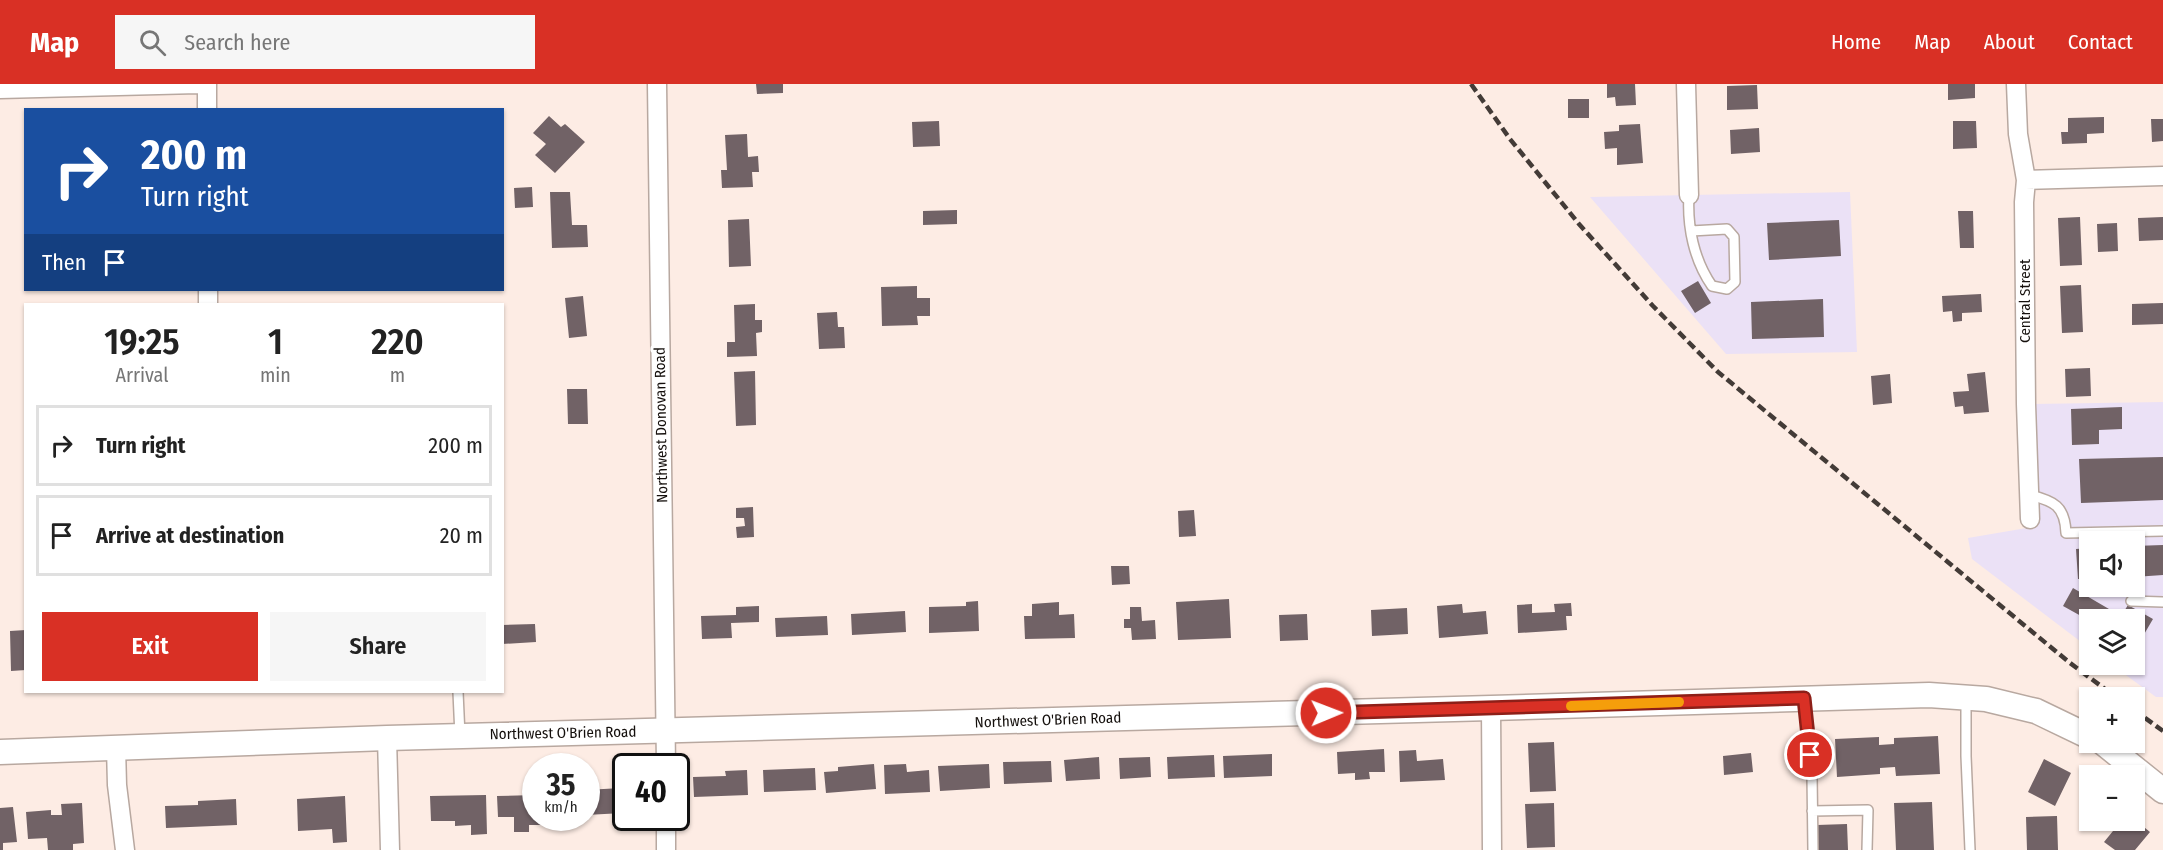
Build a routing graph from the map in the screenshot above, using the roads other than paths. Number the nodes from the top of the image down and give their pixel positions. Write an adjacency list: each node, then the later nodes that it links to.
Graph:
1 (198, 84): 6 (street)
2 (207, 84): 7 (street)
3 (657, 84): 21 (street, Northwest Donovan Road)
4 (1686, 84): 10 (street)
5 (2016, 84): 9 (street, Central Street)
6 (0, 89)
7 (207, 108)
8 (2163, 176): 9 (street)
9 (2026, 180): 12 (street, Central Street)
10 (1689, 195): 11 (lane)
11 (1691, 231): 11 (lane)
12 (2030, 495): 13 (street, Central Street); 14 (lane)
13 (2030, 519)
14 (2163, 531)
15 (2131, 602): 16 (lane)
16 (2163, 602)
17 (459, 693): 23 (lane)
18 (1966, 697): 19 (street, Northwest O'Brien Road); 22 (street, Northwest O'Brien Road); 38 (lane)
19 (1804, 698): 20 (street, Northwest O'Brien Road); 30 (lane)
20 (1491, 708): 21 (street, Northwest O'Brien Road); 35 (street)
21 (666, 730): 23 (street, Northwest O'Brien Road); 27 (street, Northwest Donovan Road)
22 (2079, 732)
23 (460, 736): 24 (street, Northwest O'Brien Road)
24 (387, 738): 25 (street, Northwest O'Brien Road); 33 (street)
25 (116, 747): 26 (street, Northwest O'Brien Road); 32 (street)
26 (0, 752)
27 (666, 753)
28 (2116, 753): 29 (street)
29 (2163, 791)
30 (1812, 811): 36 (lane); 37 (lane)
31 (666, 831): 34 (street)
32 (125, 850)
33 (390, 850)
34 (666, 850)
35 (1492, 850)
36 (1813, 850)
37 (1867, 850)
38 (1970, 850)

